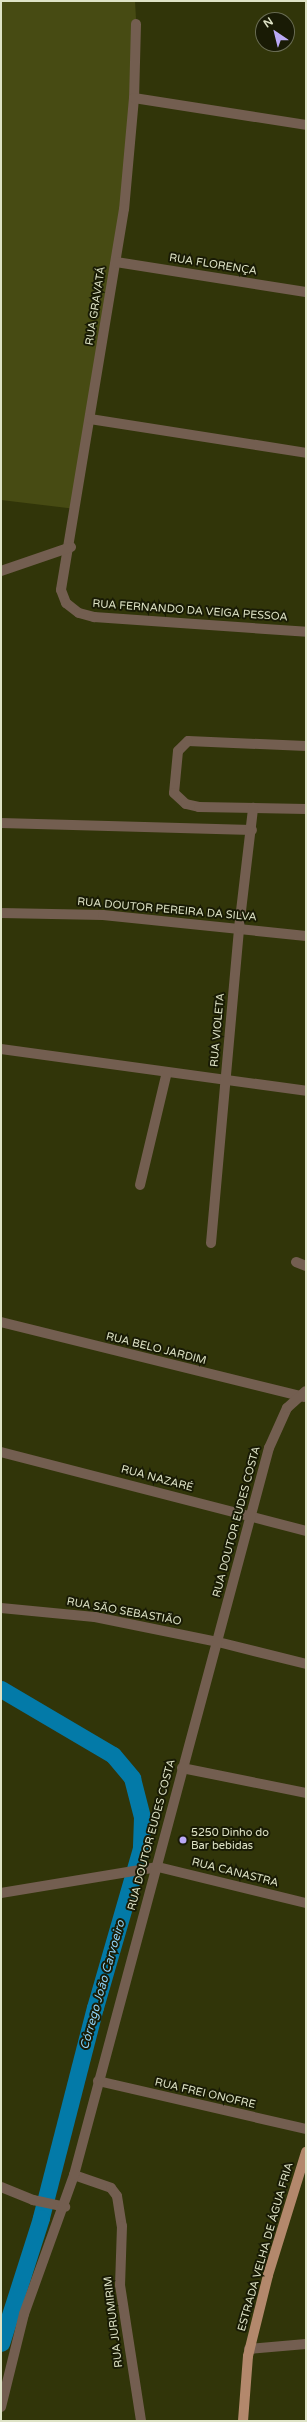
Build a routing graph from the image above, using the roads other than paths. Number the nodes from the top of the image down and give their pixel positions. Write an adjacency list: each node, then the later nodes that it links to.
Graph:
1 (136, 24): 2 (street, RUA GRAVATÁ)
2 (134, 98): 3 (street); 4 (street, RUA GRAVATÁ)
3 (306, 125)
4 (116, 262): 5 (street, RUA FLORENÇA); 6 (street, RUA GRAVATÁ)
5 (306, 292)
6 (90, 419): 7 (street); 8 (street, RUA GRAVATÁ)
7 (306, 453)
8 (70, 547): 9 (street); 10 (street, RUA GRAVATÁ)
9 (1, 571)
10 (62, 590): 11 (street, RUA FERNANDO DA VEIGA PESSOA)
11 (306, 632)
12 (306, 746): 13 (street)
13 (253, 808): 14 (street); 16 (street, RUA VIOLETA)
14 (306, 809)
15 (1, 822): 16 (street)
16 (252, 825): 18 (street, RUA VIOLETA)
17 (1, 913): 18 (street, RUA DOUTOR PEREIRA DA SILVA)
18 (239, 928): 19 (street, RUA DOUTOR PEREIRA DA SILVA); 22 (street, RUA VIOLETA)
19 (306, 936)
20 (1, 1049): 21 (street)
21 (167, 1072): 22 (street); 24 (street)
22 (225, 1080): 23 (street); 25 (street, RUA VIOLETA)
23 (306, 1091)
24 (140, 1186)
25 (211, 1243)
26 (296, 1262): 27 (street)
27 (306, 1266)
28 (1, 1322): 29 (street, RUA BELO JARDIM)
29 (304, 1395): 31 (street, RUA DOUTOR EUDES COSTA)
30 (1, 1452): 31 (street, RUA NAZARÉ)
31 (251, 1517): 32 (street, RUA NAZARÉ); 34 (street, RUA DOUTOR EUDES COSTA)
32 (306, 1531)
33 (1, 1608): 34 (street, RUA SÃO SEBASTIÃO)
34 (218, 1642): 35 (street, RUA SÃO SEBASTIÃO); 36 (street, RUA DOUTOR EUDES COSTA)
35 (306, 1664)
36 (182, 1768): 37 (street); 38 (street, RUA DOUTOR EUDES COSTA)
37 (306, 1793)
38 (158, 1867): 39 (street); 40 (street, RUA CANASTRA); 41 (street, RUA DOUTOR EUDES COSTA)
39 (1, 1893)
40 (306, 1903)
41 (98, 2081): 42 (street, RUA FREI ONOFRE); 44 (street, RUA DOUTOR EUDES COSTA)
42 (306, 2129)
43 (306, 2152): 48 (main road, ESTRADA VELHA DE ÁGUA FRIA)
44 (74, 2175): 46 (street, RUA DOUTOR EUDES COSTA); 50 (street, RUA JURUMIRIM)
45 (1, 2188): 46 (street)
46 (60, 2206): 49 (street, RUA DOUTOR EUDES COSTA)
47 (306, 2344): 48 (street)
48 (249, 2349): 51 (main road, ESTRADA VELHA DE ÁGUA FRIA)
49 (1, 2408)
50 (141, 2421)
51 (243, 2421)

